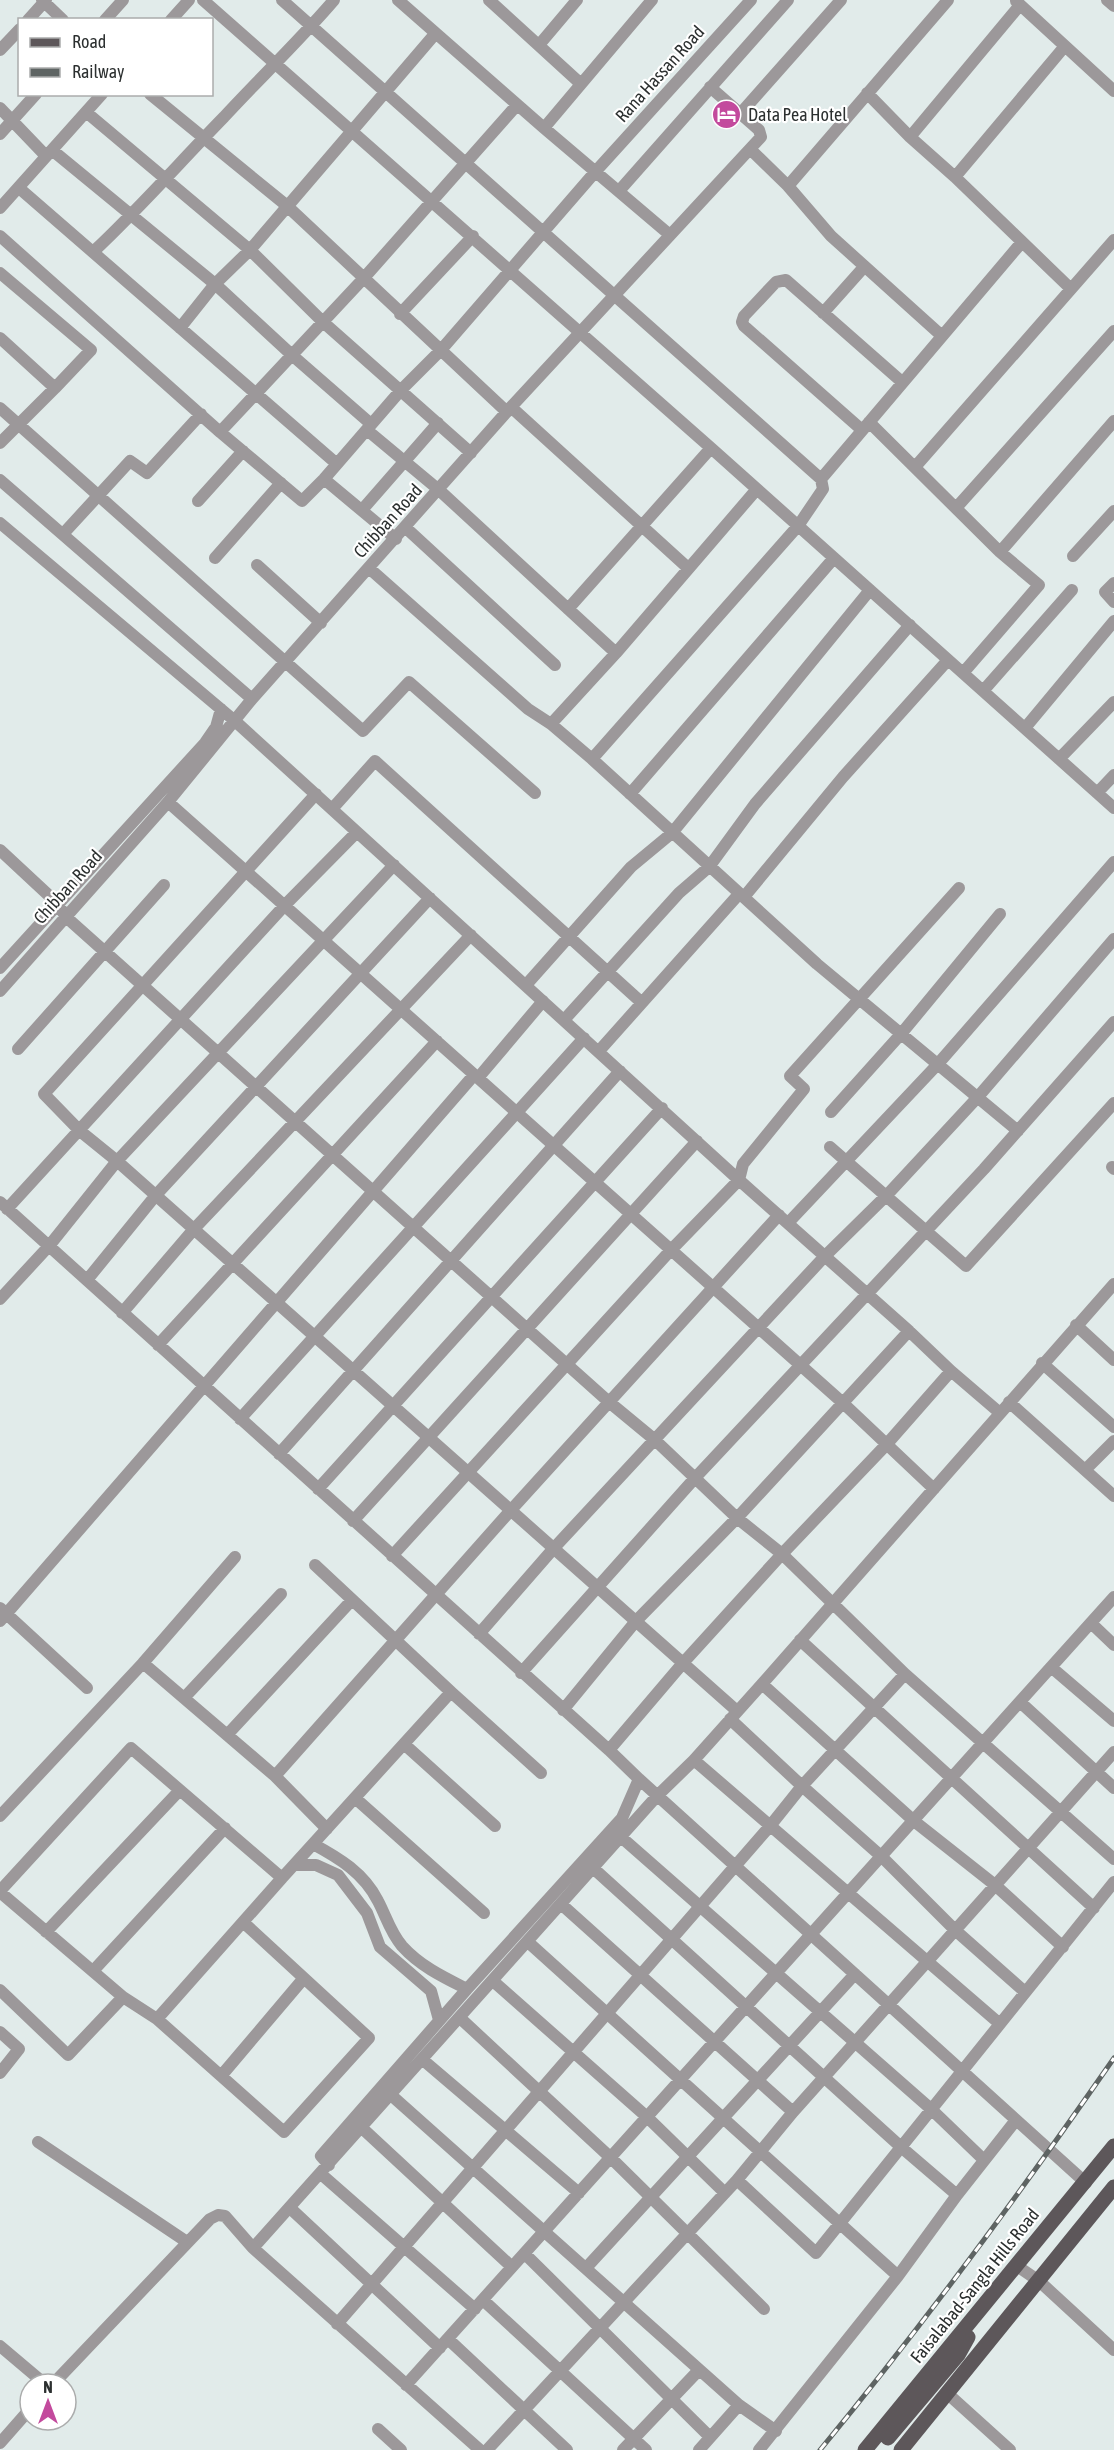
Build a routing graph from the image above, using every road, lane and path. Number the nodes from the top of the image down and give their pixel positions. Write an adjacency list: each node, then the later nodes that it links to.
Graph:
1 (123, 0): 20 (street)
2 (189, 0): 21 (street)
3 (203, 0): 28 (street)
4 (282, 0): 22 (street)
5 (334, 0): 22 (street)
6 (398, 0): 24 (street)
7 (489, 0): 25 (street)
8 (577, 0): 25 (street)
9 (652, 0): 29 (street)
10 (751, 0): 50 (street, Rana Hassan Road)
11 (788, 0): 30 (street)
12 (841, 0): 40 (street)
13 (948, 0): 33 (street)
14 (1107, 0): 17 (street)
15 (44, 1): 18 (street); 19 (street)
16 (1017, 2): 26 (street); 45 (street)
17 (1114, 6)
18 (30, 18)
19 (61, 18)
20 (107, 18)
21 (173, 18)
22 (311, 27): 28 (street); 31 (street)
23 (18, 31): 27 (street)
24 (435, 34): 31 (street); 37 (street)
25 (539, 45): 29 (street)
26 (1065, 46): 32 (street); 51 (street)
27 (0, 50)
28 (276, 62): 43 (street); 46 (street)
29 (581, 84): 42 (street)
30 (710, 87): 40 (street); 55 (street)
31 (386, 90): 43 (street); 49 (street)
32 (1114, 91)
33 (867, 93): 45 (street); 53 (street)
34 (34, 96): 41 (street)
35 (100, 96): 39 (street)
36 (152, 96): 46 (street)
37 (517, 105): 42 (street); 49 (street)
38 (0, 108): 41 (street)
39 (87, 112): 48 (street); 52 (street)
40 (740, 114): 47 (street)
41 (12, 121): 44 (street); 48 (street)
42 (544, 128): 50 (street)
43 (351, 130): 56 (street); 57 (street)
44 (0, 134)
45 (910, 137): 51 (street)
46 (202, 139): 52 (street); 57 (street)
47 (750, 149): 53 (street); 61 (street, Chibban Road)
48 (49, 153): 54 (street); 59 (street)
49 (466, 162): 56 (street); 60 (street)
50 (596, 171): 55 (street); 60 (street, Rana Hassan Road)
51 (955, 177): 65 (street)
52 (166, 181): 59 (street); 66 (street)
53 (788, 186): 68 (street)
54 (19, 188): 58 (street); 67 (street)
55 (619, 191): 61 (street)
56 (432, 201): 63 (street); 71 (street)
57 (286, 205): 66 (street); 71 (street)
58 (0, 208)
59 (132, 216): 67 (street); 72 (street)
60 (544, 234): 69 (street, Rana Hassan Road); 74 (street)
61 (670, 235): 74 (street, Chibban Road)
62 (0, 236): 91 (street)
63 (473, 236): 69 (street); 76 (street)
64 (1114, 240): 73 (street)
65 (1022, 242): 73 (street); 81 (street)
66 (250, 250): 72 (street); 77 (street)
67 (93, 252): 78 (street)
68 (864, 267): 75 (street); 81 (street)
69 (511, 271): 80 (street); 83 (street, Rana Hassan Road)
70 (0, 273): 86 (street)
71 (363, 279): 76 (street); 77 (street)
72 (215, 284): 78 (street); 84 (street)
73 (1071, 289): 104 (street)
74 (616, 296): 80 (street, Chibban Road); 106 (street)
75 (823, 312): 85 (street); 95 (street)
76 (400, 314): 83 (street)
77 (323, 322): 84 (street); 87 (street)
78 (180, 328): 88 (street)
79 (1114, 331): 113 (street)
80 (581, 333): 90 (street, Chibban Road); 99 (street)
81 (942, 336): 85 (street)
82 (0, 339): 86 (street)
83 (441, 350): 87 (street, Rana Hassan Road); 90 (street)
84 (293, 356): 88 (street); 96 (street)
85 (902, 382): 95 (street)
86 (54, 388): 93 (street)
87 (400, 390): 94 (street); 96 (street, Rana Hassan Road)
88 (258, 394): 97 (street); 103 (street)
89 (0, 408): 93 (street)
90 (509, 410): 101 (street, Chibban Road); 117 (street)
91 (201, 414): 97 (street); 111 (street)
92 (1114, 421): 122 (street)
93 (17, 423): 98 (street); 111 (street)
94 (438, 423): 101 (street); 102 (street)
95 (866, 426): 104 (street); 106 (street)
96 (369, 427): 102 (street); 103 (street, Rana Hassan Road)
97 (220, 432): 100 (street)
98 (0, 443)
99 (711, 448): 109 (street); 117 (street)
100 (243, 451): 108 (street); 112 (street)
101 (471, 453): 110 (street, Chibban Road)
102 (405, 461): 110 (street); 114 (street)
103 (337, 464): 105 (street, Rana Hassan Road)
104 (915, 467): 113 (street)
105 (324, 479): 108 (street, Rana Hassan Road); 114 (street)
106 (821, 479): 118 (street)
107 (0, 480): 120 (street)
108 (281, 483): 124 (street)
109 (757, 489): 118 (street); 127 (street)
110 (440, 490): 119 (street, Chibban Road); 133 (street)
111 (100, 496): 120 (street); 139 (street)
112 (198, 501)
113 (956, 508): 122 (street)
114 (362, 510): 121 (street)
115 (1114, 511): 123 (street)
116 (0, 523): 145 (street)
117 (641, 526): 127 (street); 133 (street)
118 (798, 526): 125 (street); 149 (street)
119 (406, 528): 121 (street, Chibban Road); 140 (street)
120 (63, 534): 143 (street)
121 (396, 539): 128 (street, Chibban Road)
122 (1000, 552): 141 (street)
123 (1073, 556)
124 (215, 558)
125 (834, 558): 130 (street); 154 (street)
126 (257, 565): 135 (street)
127 (688, 568): 137 (street)
128 (370, 569): 135 (street, Chibban Road); 147 (street)
129 (1114, 583): 132 (street)
130 (870, 590): 136 (street); 160 (street)
131 (1072, 590): 142 (street)
132 (1114, 602)
133 (568, 609): 137 (street)
134 (1114, 621): 148 (street)
135 (321, 623): 139 (street, Chibban Road)
136 (910, 625): 138 (street); 164 (street)
137 (616, 653): 147 (street)
138 (948, 660): 141 (street); 168 (street)
139 (286, 661): 143 (street, Chibban Road); 152 (street)
140 (555, 665)
141 (963, 673): 142 (street)
142 (983, 691): 148 (street)
143 (252, 699): 146 (street, Chibban Road)
144 (1114, 702): 150 (street)
145 (221, 709): 146 (street); 170 (street, Chibban Road)
146 (235, 721): 155 (street); 156 (street, Chibban Road)
147 (550, 724): 149 (street)
148 (1025, 728): 150 (street)
149 (592, 759): 154 (street)
150 (1059, 759): 153 (street)
151 (1114, 775): 153 (street)
152 (535, 793)
153 (1097, 793): 157 (street)
154 (630, 794): 160 (street)
155 (316, 795): 158 (street); 165 (street)
156 (168, 802): 165 (street); 173 (street, Chibban Road)
157 (1114, 808)
158 (332, 809): 159 (street); 175 (street)
159 (357, 832): 163 (street); 171 (street)
160 (672, 833): 164 (street); 175 (street)
161 (0, 851): 170 (street)
162 (1114, 862): 198 (street)
163 (394, 865): 169 (street); 176 (street)
164 (710, 867): 168 (street); 180 (street)
165 (248, 872): 171 (street); 182 (street)
166 (164, 885): 178 (street)
167 (959, 888): 185 (street)
168 (741, 896): 185 (street); 187 (street)
169 (430, 898): 174 (street); 181 (street)
170 (57, 903): 173 (street); 179 (street, Chibban Road)
171 (285, 905): 176 (street); 189 (street)
172 (1000, 914): 192 (street)
173 (66, 917): 178 (street); 184 (street, Chibban Road)
174 (471, 935): 183 (street); 188 (street)
175 (569, 937): 180 (street); 183 (street)
176 (323, 939): 181 (street); 197 (street)
177 (1114, 939): 202 (street)
178 (105, 951): 182 (street); 195 (street)
179 (0, 968)
180 (607, 971): 187 (street); 190 (street)
181 (361, 973): 188 (street); 201 (street)
182 (143, 986): 189 (street); 208 (street)
183 (526, 986): 186 (street)
184 (0, 991)
185 (858, 999): 192 (street); 216 (street)
186 (543, 1001): 190 (street); 200 (street)
187 (641, 1002): 196 (street)
188 (401, 1009): 194 (street); 207 (street)
189 (182, 1020): 197 (street); 208 (street)
190 (564, 1020): 193 (street)
191 (1114, 1022): 209 (street)
192 (901, 1034): 198 (street); 205 (street)
193 (584, 1038): 196 (street); 206 (street)
194 (437, 1041): 200 (street); 213 (street)
195 (18, 1049)
196 (599, 1051): 199 (street)
197 (218, 1053): 201 (street); 214 (street)
198 (937, 1065): 202 (street); 215 (street)
199 (620, 1071): 204 (street); 211 (street)
200 (476, 1077): 206 (street); 218 (street)
201 (256, 1087): 207 (street); 219 (street)
202 (977, 1098): 209 (street); 220 (street)
203 (1114, 1103): 226 (street)
204 (662, 1108): 210 (street); 217 (street)
205 (831, 1112)
206 (516, 1113): 211 (street); 224 (street)
207 (295, 1122): 213 (street); 225 (street)
208 (80, 1131): 214 (street); 221 (street)
209 (1018, 1131): 226 (street)
210 (697, 1141): 216 (street); 222 (street)
211 (553, 1146): 217 (street); 230 (street)
212 (830, 1147): 215 (street)
213 (333, 1155): 218 (street); 231 (street)
214 (117, 1161): 219 (street); 227 (street)
215 (846, 1162): 220 (street); 223 (street)
216 (739, 1180): 223 (street); 228 (street)
217 (594, 1183): 222 (street); 236 (street)
218 (373, 1191): 224 (street); 238 (street)
219 (156, 1195): 225 (street); 232 (street)
220 (887, 1195): 226 (street); 229 (street)
221 (4, 1206): 227 (street)
222 (630, 1215): 228 (street); 241 (street)
223 (783, 1219): 229 (street); 234 (street)
224 (413, 1227): 230 (street); 244 (street)
225 (194, 1229): 231 (street); 239 (street)
226 (927, 1231): 235 (street)
227 (49, 1246): 232 (street); 237 (street)
228 (670, 1251): 234 (street); 248 (street)
229 (825, 1256): 235 (street); 242 (street)
230 (451, 1261): 236 (street); 250 (street)
231 (232, 1263): 238 (street); 245 (street)
232 (87, 1280): 239 (street)
233 (1113, 1288): 240 (street)
234 (712, 1289): 242 (street); 253 (street)
235 (867, 1294): 243 (street); 249 (street)
236 (491, 1297): 241 (street); 256 (street)
237 (0, 1299)
238 (276, 1302): 244 (street); 252 (street)
239 (122, 1312): 245 (street)
240 (1076, 1325): 246 (street); 247 (street)
241 (527, 1329): 248 (street); 260 (street)
242 (758, 1330): 249 (street); 261 (street)
243 (909, 1331): 251 (street); 255 (street)
244 (314, 1335): 250 (street); 258 (street)
245 (158, 1345): 252 (street)
246 (1114, 1360)
247 (1042, 1363): 254 (street); 259 (street)
248 (566, 1364): 253 (street); 266 (street)
249 (801, 1367): 255 (street); 267 (street)
250 (353, 1370): 256 (street); 264 (street)
251 (951, 1371): 257 (street); 263 (street)
252 (203, 1386): 258 (street); 285 (street)
253 (609, 1402): 261 (street); 271 (street)
254 (1010, 1402): 257 (street); 265 (street)
255 (843, 1403): 263 (street); 272 (street)
256 (393, 1405): 260 (street); 268 (street)
257 (1000, 1413): 269 (street)
258 (240, 1419): 264 (street)
259 (1114, 1427)
260 (428, 1437): 266 (street); 273 (street)
261 (655, 1440): 267 (street); 274 (street)
262 (1114, 1441): 265 (street)
263 (886, 1445): 269 (street); 275 (street)
264 (279, 1454): 268 (street)
265 (1086, 1469): 270 (street)
266 (468, 1472): 271 (street); 276 (street)
267 (695, 1478): 272 (street); 279 (street)
268 (318, 1489): 273 (street)
269 (934, 1489): 284 (street)
270 (1114, 1496)
271 (511, 1510): 274 (street); 281 (street)
272 (737, 1518): 275 (street); 286 (street)
273 (353, 1521): 276 (street)
274 (554, 1548): 279 (street); 288 (street)
275 (782, 1554): 284 (street); 293 (street)
276 (392, 1556): 281 (street)
277 (236, 1557): 292 (street)
278 (315, 1565): 283 (street)
279 (597, 1586): 286 (street); 295 (street)
280 (281, 1594): 300 (street)
281 (435, 1594): 288 (street); 289 (street)
282 (1114, 1597): 287 (street)
283 (352, 1600): 289 (street); 306 (street)
284 (832, 1602): 290 (street); 296 (street)
285 (2, 1614): 298 (street)
286 (636, 1621): 293 (street); 303 (street)
287 (1091, 1623): 291 (street); 294 (street)
288 (479, 1634): 295 (street)
289 (395, 1640): 299 (street); 315 (street)
290 (800, 1641): 297 (street); 302 (street)
291 (1114, 1645)
292 (143, 1663): 300 (street); 324 (street)
293 (683, 1663): 304 (street); 310 (street)
294 (1051, 1667): 301 (street); 305 (street)
295 (521, 1673): 303 (street)
296 (905, 1674): 302 (street); 308 (street)
297 (762, 1684): 304 (street); 309 (street)
298 (87, 1688)
299 (451, 1692): 307 (street); 314 (street)
300 (184, 1698): 306 (street)
301 (1020, 1702): 308 (street); 313 (street)
302 (874, 1708): 309 (street); 316 (street)
303 (563, 1710): 310 (street)
304 (734, 1715): 312 (street); 318 (street)
305 (1114, 1721)
306 (227, 1735): 315 (street)
307 (404, 1744): 322 (street); 327 (street)
308 (982, 1744): 316 (street); 323 (street)
309 (835, 1749): 318 (street); 326 (street)
310 (609, 1750): 317 (street)
311 (1114, 1752): 313 (street)
312 (694, 1760): 321 (street); 328 (street)
313 (1097, 1772): 319 (street); 323 (street)
314 (541, 1773)
315 (274, 1776): 330 (street)
316 (951, 1778): 326 (street); 333 (street)
317 (639, 1779): 321 (street); 325 (street)
318 (802, 1786): 328 (street); 334 (street)
319 (1114, 1788)
320 (180, 1790): 329 (street); 342 (street); 350 (street)
321 (655, 1794): 325 (street); 331 (street); 337 (street)
322 (355, 1798): 330 (street); 347 (street)
323 (1061, 1812): 333 (street); 335 (street)
324 (0, 1816)
325 (622, 1818): 362 (street)
326 (914, 1821): 334 (street); 341 (street)
327 (495, 1826)
328 (770, 1826): 337 (street); 343 (street)
329 (225, 1828): 339 (street); 356 (street)
330 (327, 1829): 332 (street)
331 (621, 1837): 338 (street); 345 (street)
332 (313, 1844): 336 (street); 362 (street)
333 (1028, 1848): 341 (street); 346 (street)
334 (882, 1857): 343 (street); 349 (street)
335 (1114, 1859)
336 (294, 1865): 339 (street); 372 (street)
337 (735, 1866): 345 (street); 351 (street)
338 (593, 1868): 344 (street); 352 (street)
339 (282, 1878): 348 (street)
340 (1114, 1882): 346 (street)
341 (995, 1885): 349 (street); 354 (street)
342 (0, 1892): 350 (street)
343 (848, 1893): 351 (street); 355 (street)
344 (561, 1904): 353 (street); 358 (street)
345 (699, 1906): 352 (street); 357 (street)
346 (1094, 1908): 354 (street)
347 (484, 1913)
348 (243, 1922): 360 (street); 371 (street)
349 (955, 1930): 355 (street); 364 (street)
350 (46, 1932): 356 (street)
351 (811, 1935): 357 (street); 359 (street)
352 (670, 1938): 358 (street); 367 (street)
353 (528, 1942): 361 (street); 368 (street)
354 (1063, 1947): 364 (street)
355 (927, 1961): 366 (street); 373 (street)
356 (93, 1971): 365 (street)
357 (776, 1973): 367 (street); 369 (street)
358 (639, 1974): 368 (street); 375 (street)
359 (855, 1974): 366 (street); 369 (street)
360 (304, 1978): 382 (street); 382 (street)
361 (493, 1981): 370 (street); 378 (street)
362 (467, 1989): 372 (street)
363 (0, 1990): 365 (street)
364 (1025, 1992): 373 (street)
365 (123, 1997): 371 (street)
366 (889, 2005): 376 (street); 380 (street)
367 (746, 2007): 375 (street); 377 (street)
368 (606, 2012): 378 (street); 384 (street)
369 (820, 2012): 376 (street); 377 (street)
370 (460, 2018): 379 (street); 386 (street)
371 (157, 2019): 382 (street)
372 (439, 2020): 403 (street)
373 (1000, 2024): 380 (street)
374 (0, 2032): 381 (street)
375 (715, 2042): 384 (street); 385 (street)
376 (855, 2042): 383 (street); 388 (street)
377 (789, 2046): 383 (street); 385 (street)
378 (572, 2051): 386 (street); 390 (street)
379 (423, 2060): 387 (street); 394 (street)
380 (962, 2071): 388 (street); 392 (street)
381 (0, 2073)
382 (221, 2076)
383 (824, 2077): 389 (street); 397 (street)
384 (681, 2080): 390 (street); 391 (street)
385 (758, 2080): 389 (street); 391 (street)
386 (538, 2090): 394 (street); 399 (street)
387 (391, 2095): 393 (street); 402 (street)
388 (931, 2109): 397 (street); 401 (street)
389 (793, 2112): 398 (street)
390 (647, 2117): 399 (street); 400 (street)
391 (723, 2118): 398 (street); 400 (street)
392 (1016, 2120): 401 (street); 405 (street)
393 (362, 2128): 403 (street); 411 (street)
394 (504, 2130): 402 (street); 407 (street)
395 (38, 2142): 416 (street)
396 (1114, 2146): 405 (main road, Faisalabad-Sangla Hills Road)
397 (901, 2147): 409 (street); 413 (street)
398 (761, 2152): 404 (street); 413 (street)
399 (611, 2157): 407 (street); 410 (street)
400 (688, 2157): 408 (street); 410 (street)
401 (984, 2160): 409 (street)
402 (472, 2167): 411 (street); 414 (street)
403 (325, 2169): 412 (street); 417 (street)
404 (737, 2181): 408 (street); 413 (street)
405 (1086, 2182): 420 (main road, Faisalabad-Sangla Hills Road)
406 (1113, 2190): 424 (main road)
407 (579, 2193): 414 (street)
408 (726, 2193): 415 (street)
409 (957, 2195): 423 (street)
410 (651, 2197): 415 (street); 422 (street)
411 (442, 2202): 417 (street); 421 (street)
412 (290, 2208): 418 (street); 425 (street)
413 (840, 2223): 423 (street)
414 (544, 2232): 419 (street); 422 (street)
415 (688, 2234): 427 (street); 429 (street)
416 (188, 2242): 418 (street); 438 (street)
417 (404, 2246): 425 (street); 428 (street)
418 (253, 2248): 430 (street)
419 (525, 2254): 421 (street); 431 (street)
420 (1018, 2264): 424 (main road); 426 (main road, Faisalabad-Sangla Hills Road)
421 (512, 2267): 428 (street)
422 (586, 2268): 427 (street)
423 (898, 2276): 446 (street)
424 (1040, 2280): 434 (street); 440 (main road)
425 (371, 2284): 430 (street); 432 (street)
426 (989, 2301): 458 (main road, Faisalabad-Sangla Hills Road); 459 (main road)
427 (624, 2302): 431 (street); 435 (street)
428 (479, 2305): 432 (street); 436 (street)
429 (764, 2309)
430 (337, 2324): 439 (street)
431 (600, 2329): 436 (street); 441 (street)
432 (444, 2344): 439 (street); 443 (street)
433 (0, 2346): 437 (street)
434 (1114, 2350)
435 (699, 2370): 441 (street); 442 (street)
436 (560, 2371): 443 (street); 448 (street)
437 (31, 2372)
438 (64, 2372)
439 (406, 2385): 451 (street)
440 (948, 2394): 460 (main road); 461 (street)
441 (671, 2399): 447 (street); 448 (street)
442 (740, 2405): 446 (street); 447 (street)
443 (524, 2410): 452 (street); 453 (street)
444 (18, 2423): 449 (street)
445 (378, 2429): 450 (street)
446 (776, 2431): 457 (street)
447 (710, 2438): 456 (street)
448 (634, 2439): 454 (street); 455 (street)
449 (0, 2443)
450 (401, 2450)
451 (480, 2450)
452 (487, 2450)
453 (567, 2450)
454 (623, 2450)
455 (646, 2450)
456 (699, 2450)
457 (759, 2450)
458 (865, 2450)
459 (878, 2450)
460 (901, 2450)
461 (1011, 2450)

